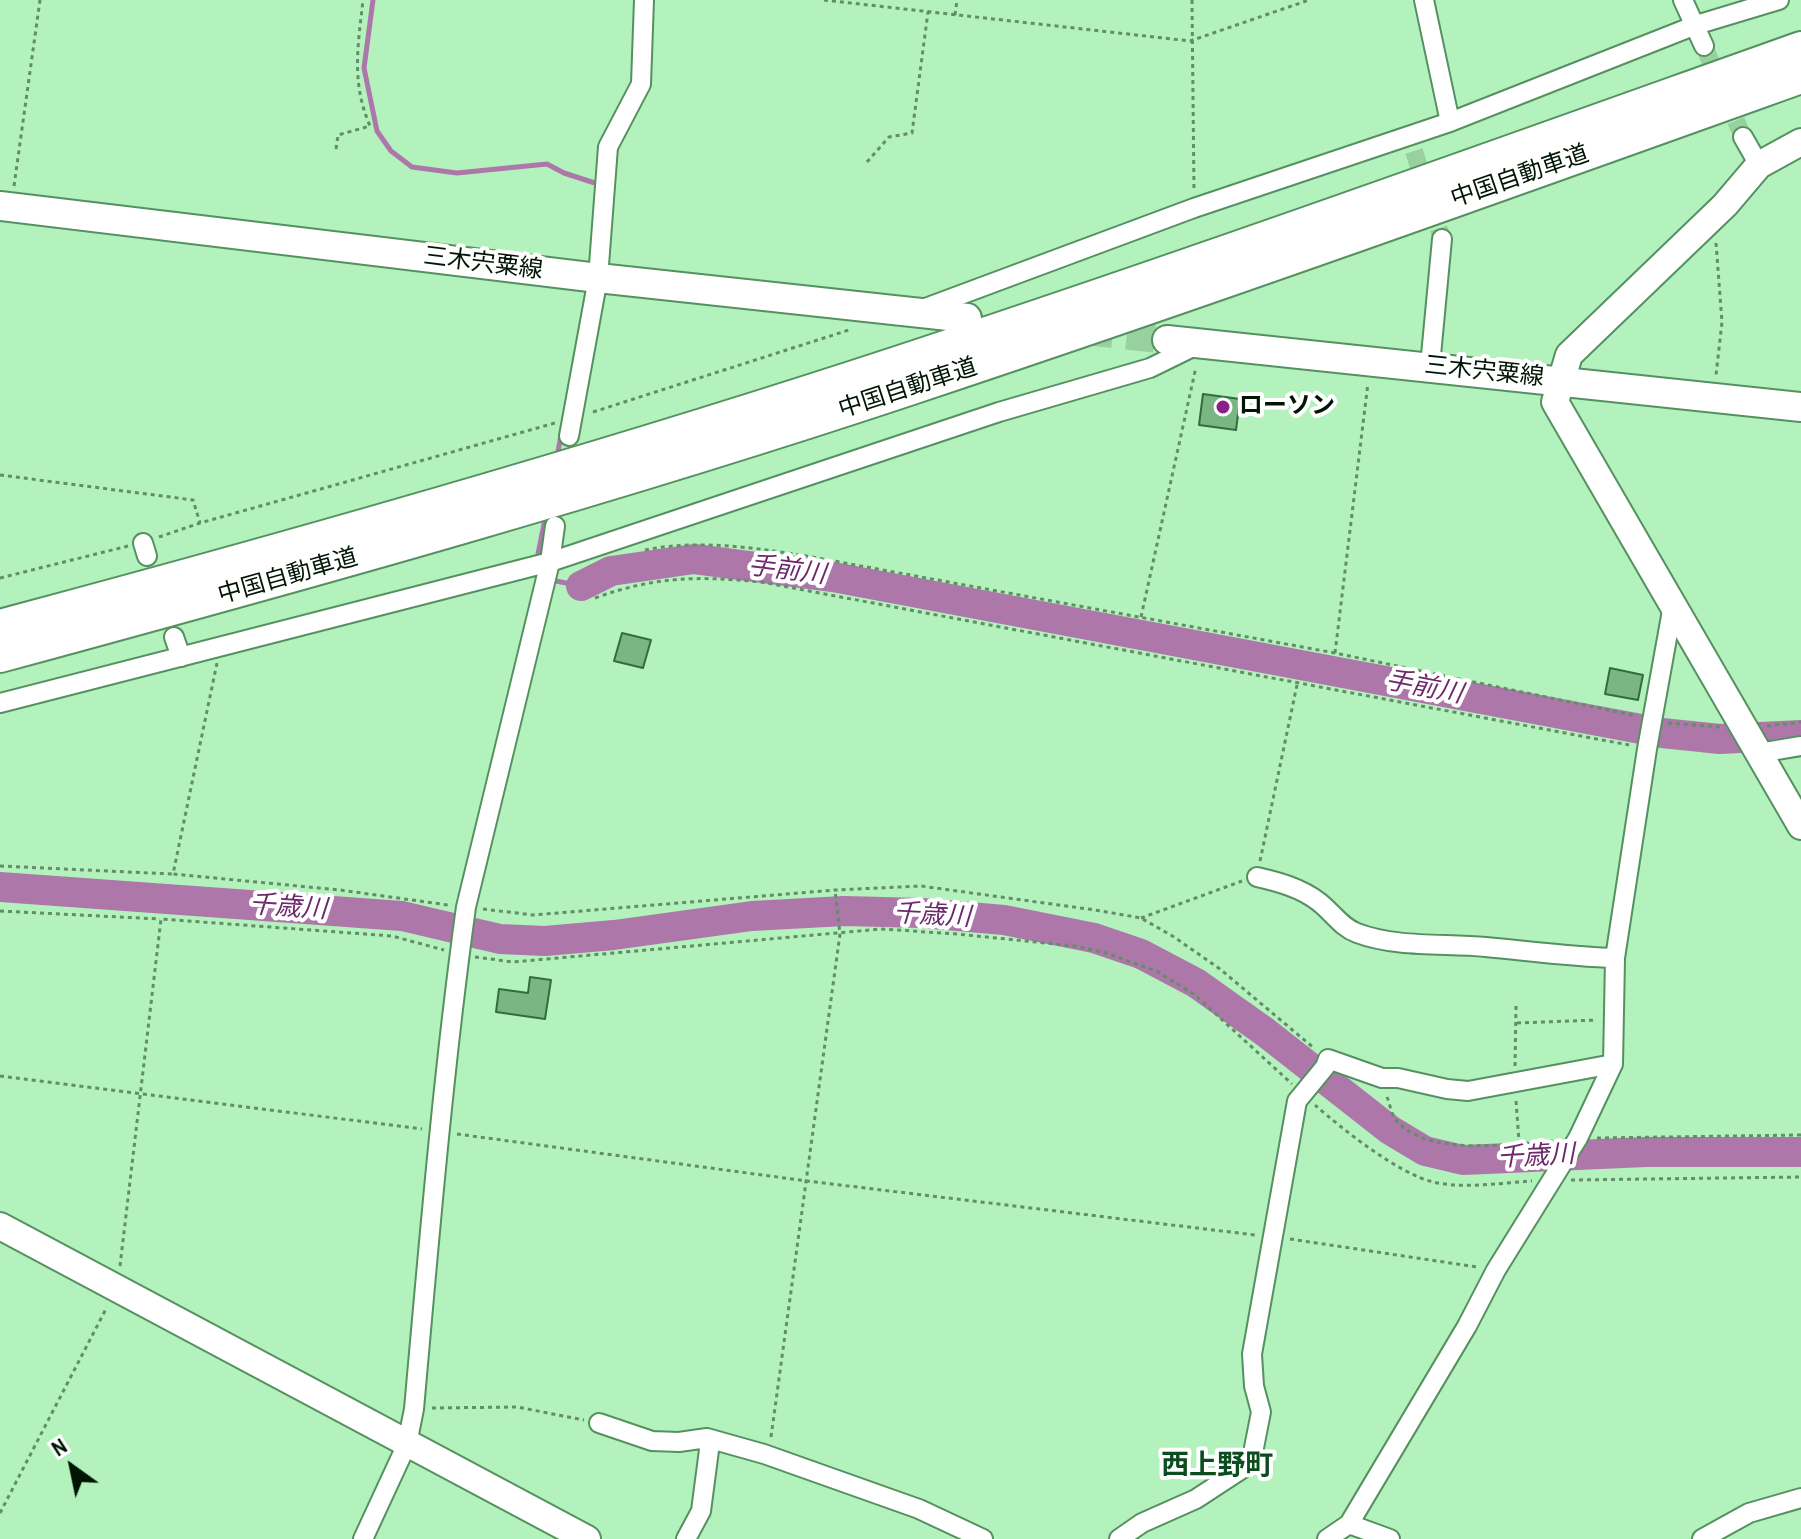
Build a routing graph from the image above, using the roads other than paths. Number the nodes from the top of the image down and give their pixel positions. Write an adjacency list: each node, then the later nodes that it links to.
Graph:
1 (644, 0): 15 (street)
2 (1424, 0): 9 (street)
3 (1683, 0): 5 (street)
4 (1778, 0): 5 (street)
5 (1696, 25): 6 (street); 9 (street)
6 (1704, 46)
7 (1801, 48): 27 (highway, 中国自動車道)
8 (1801, 77): 29 (highway, 中国自動車道)
9 (1450, 122): 16 (street)
10 (1743, 137): 12 (street)
11 (1801, 142): 12 (street)
12 (1759, 165): 21 (street)
13 (6, 206): 15 (main road, 三木宍粟線)
14 (1442, 239): 20 (street)
15 (598, 278): 16 (main road, 三木宍粟線); 23 (street)
16 (913, 312): 17 (main road, 三木宍粟線)
17 (967, 318)
18 (1167, 340): 19 (main road, 三木宍粟線)
19 (1201, 344): 20 (main road, 三木宍粟線); 25 (street)
20 (1430, 366): 21 (main road, 三木宍粟線)
21 (1561, 380): 22 (main road, 三木宍粟線); 26 (street)
22 (1801, 407)
23 (570, 427)
24 (555, 526): 25 (street)
25 (550, 562): 30 (street); 41 (street)
26 (1673, 605): 32 (street); 36 (street)
27 (0, 626)
28 (174, 637): 30 (street)
29 (0, 656)
30 (181, 657): 31 (street)
31 (0, 703)
32 (1751, 739): 33 (street); 34 (street)
33 (1801, 746)
34 (1801, 826)
35 (1257, 877): 36 (street)
36 (1615, 958): 37 (street)
37 (1613, 1064): 43 (street); 48 (street)
38 (0, 1226): 41 (street)
39 (599, 1423): 40 (street)
40 (707, 1438): 46 (street); 47 (street)
41 (407, 1444): 44 (street); 45 (street)
42 (1801, 1498): 51 (street)
43 (1349, 1524): 49 (street); 50 (street)
44 (363, 1539)
45 (587, 1539)
46 (686, 1539)
47 (983, 1539)
48 (1119, 1539)
49 (1327, 1539)
50 (1390, 1539)
51 (1702, 1539)

